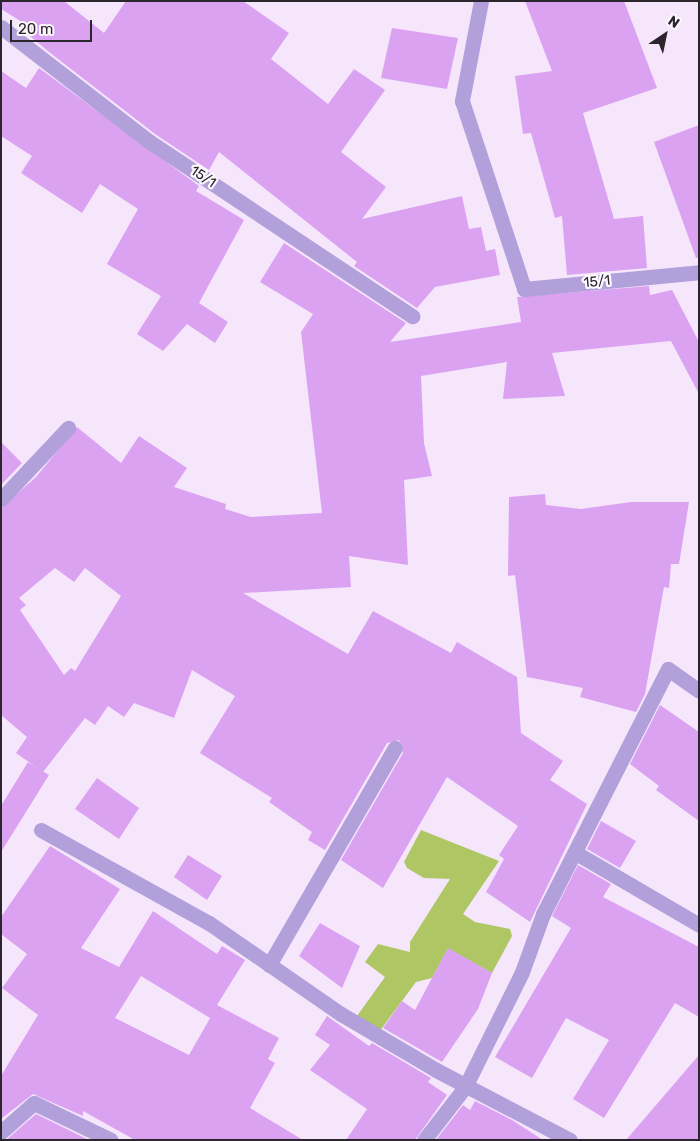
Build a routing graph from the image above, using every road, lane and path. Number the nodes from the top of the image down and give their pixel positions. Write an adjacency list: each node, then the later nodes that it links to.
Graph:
1 (481, 1): 3 (street, 15/1)
2 (1, 27): 4 (street, 15/1)
3 (699, 272)
4 (412, 316)
5 (68, 428): 6 (street)
6 (1, 499)
7 (699, 691): 10 (street)
8 (395, 748): 12 (street)
9 (41, 830): 12 (street)
10 (576, 852): 11 (street); 13 (street)
11 (699, 925)
12 (269, 965): 13 (street)
13 (465, 1087): 16 (street); 17 (street)
14 (1, 1132): 15 (street)
15 (111, 1140)
16 (424, 1140)
17 (570, 1140)

